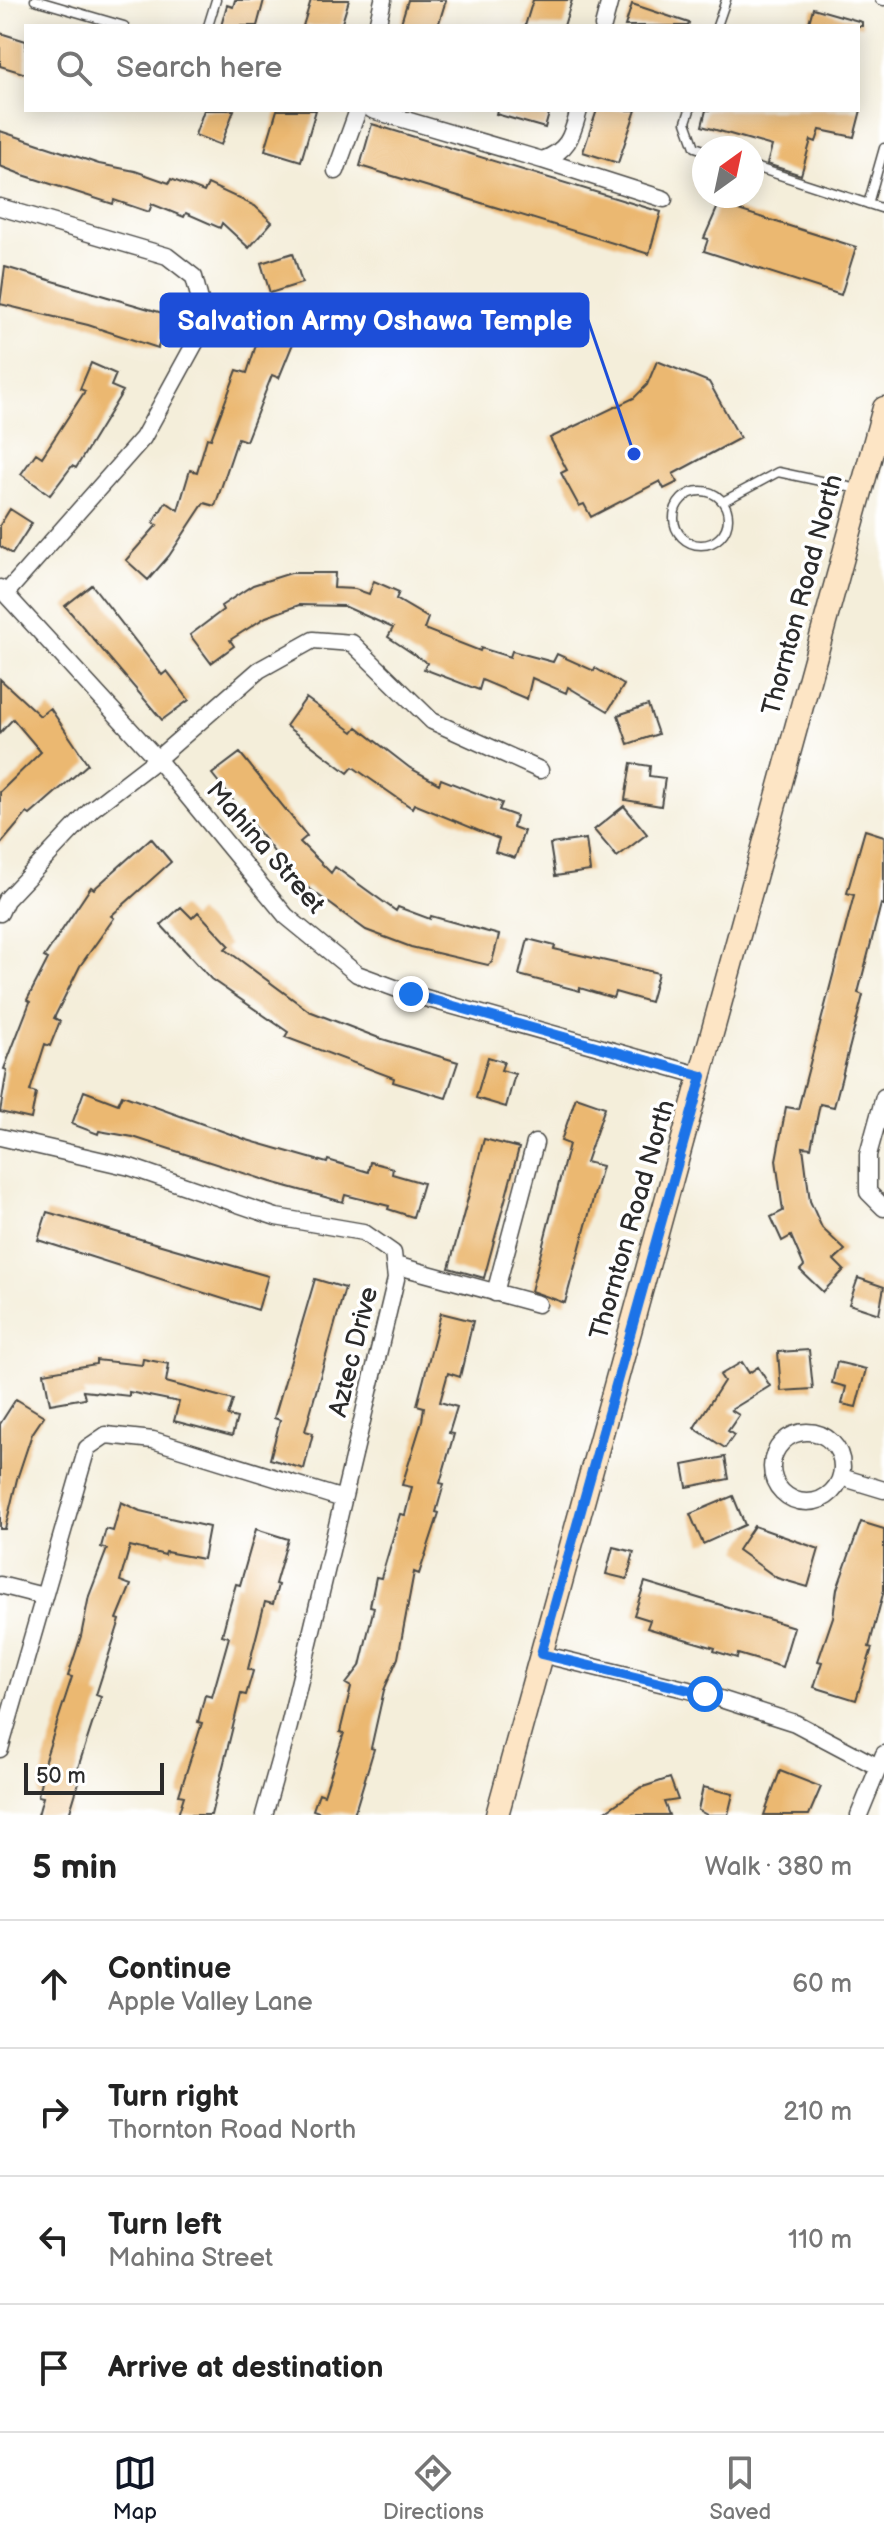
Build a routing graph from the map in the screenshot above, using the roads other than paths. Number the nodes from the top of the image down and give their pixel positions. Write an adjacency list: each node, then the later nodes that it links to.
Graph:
1 (35, 0): 6 (lane)
2 (216, 0): 7 (lane)
3 (383, 0): 8 (street)
4 (610, 0): 9 (street)
5 (726, 0): 10 (lane)
6 (117, 24)
7 (209, 24)
8 (377, 24)
9 (604, 24)
10 (718, 24)
11 (357, 112): 19 (street)
12 (379, 112): 17 (street)
13 (578, 112): 17 (street)
14 (689, 112): 15 (lane)
15 (692, 139)
16 (884, 148): 21 (lane)
17 (542, 160): 20 (street)
18 (764, 170): 21 (lane)
19 (336, 171)
20 (664, 199)
21 (868, 204): 23 (lane)
22 (0, 207): 27 (street)
23 (884, 209)
24 (883, 417): 25 (main road, Thornton Road North)
25 (860, 490): 26 (lane); 31 (main road, Thornton Road North)
26 (724, 501): 26 (lane)
27 (4, 590): 28 (street, Mahina Street)
28 (157, 759): 29 (street); 30 (street); 31 (street, Mahina Street)
29 (540, 770)
30 (0, 913)
31 (702, 1076): 44 (main road, Thornton Road North)
32 (884, 1097): 35 (street)
33 (0, 1137): 36 (street, Aztec Drive)
34 (535, 1143): 37 (street)
35 (884, 1208)
36 (395, 1265): 37 (street); 41 (street, Aztec Drive)
37 (495, 1293): 38 (street)
38 (538, 1304)
39 (841, 1477): 39 (street); 40 (street)
40 (884, 1490)
41 (343, 1499): 43 (street); 47 (street, Aztec Drive)
42 (0, 1585): 43 (street)
43 (43, 1596): 45 (street)
44 (541, 1654): 46 (street); 48 (main road, Thornton Road North)
45 (0, 1749)
46 (882, 1761): 49 (street)
47 (264, 1815)
48 (497, 1815)
49 (859, 1815)

